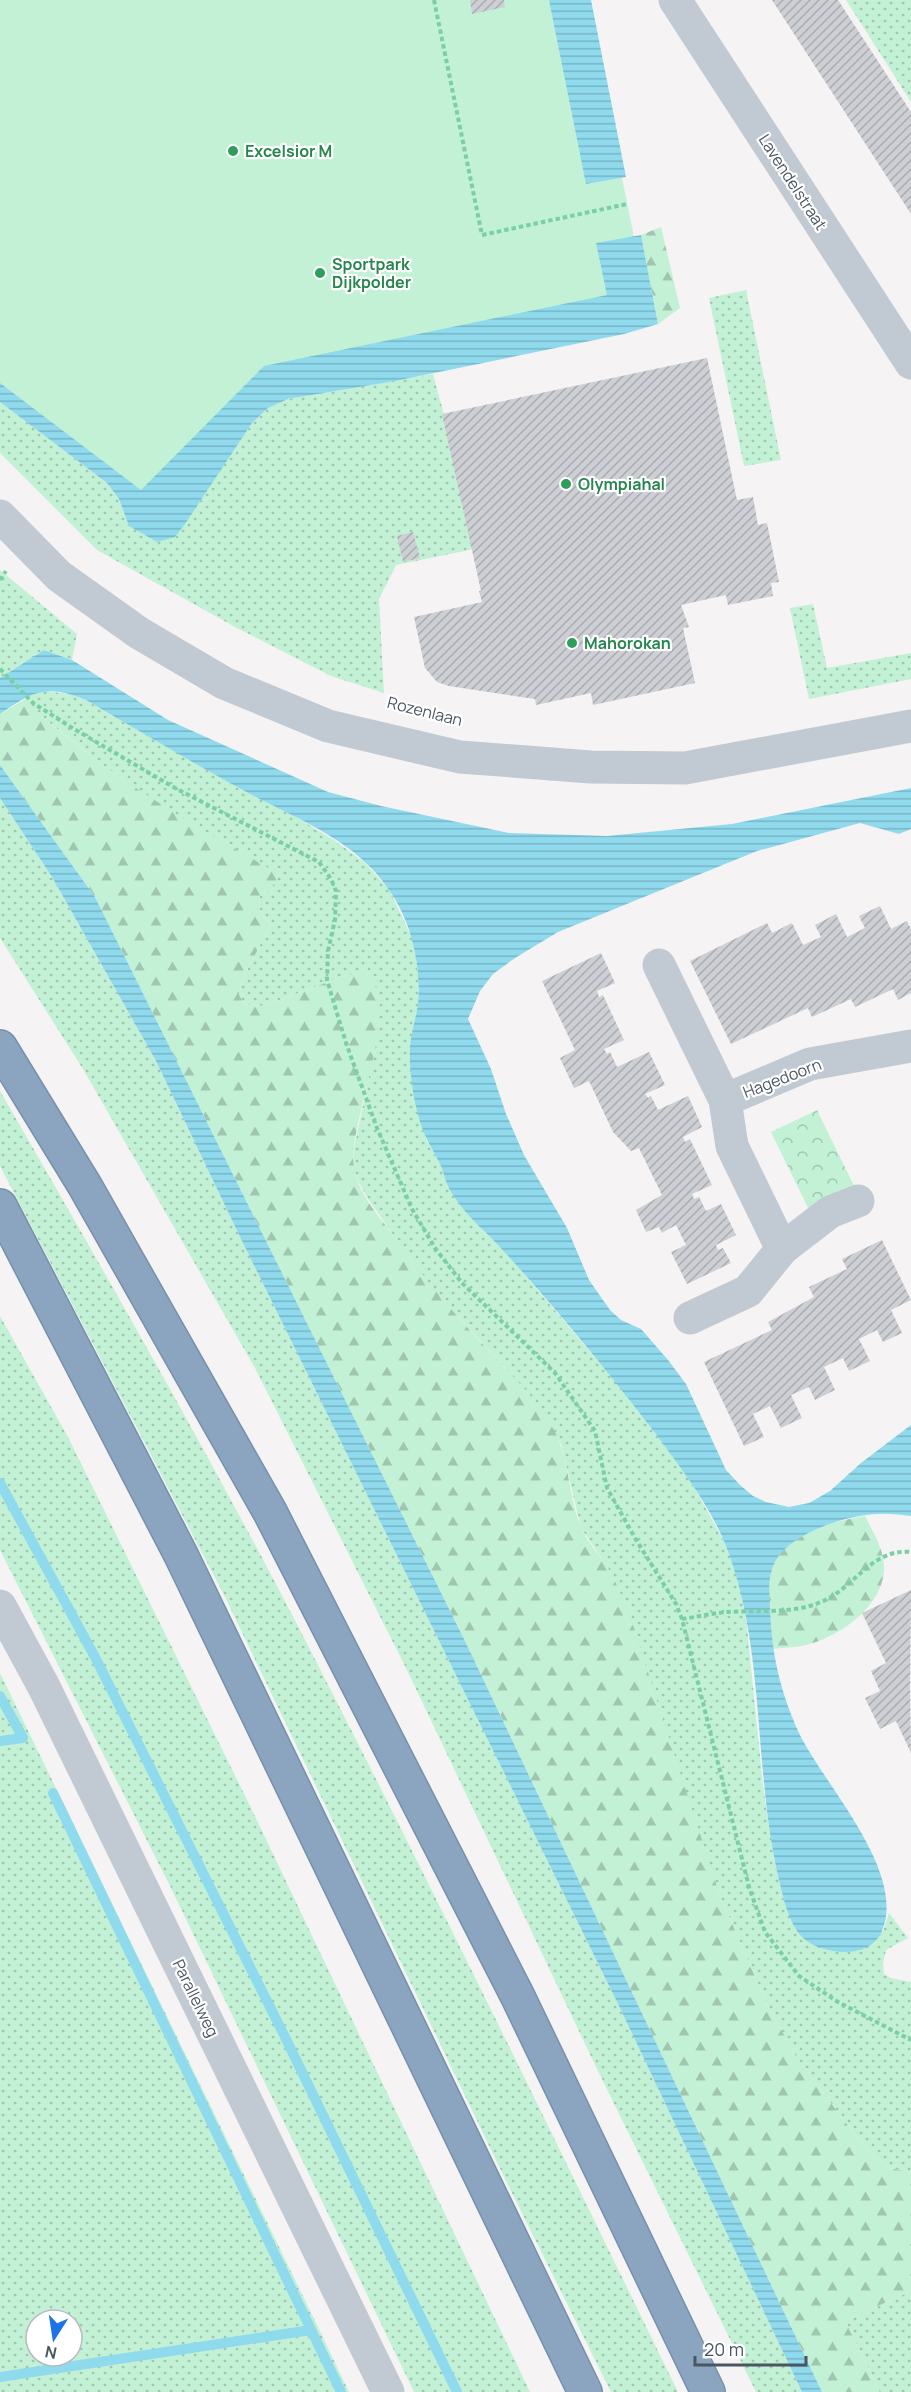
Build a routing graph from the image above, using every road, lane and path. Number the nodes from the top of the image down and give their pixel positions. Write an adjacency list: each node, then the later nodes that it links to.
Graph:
1 (434, 0): 3 (path)
2 (675, 0): 4 (street, Lavendelstraat)
3 (627, 204)
4 (911, 363)
5 (0, 516): 9 (street)
6 (6, 570): 7 (path)
7 (0, 580)
8 (0, 669): 20 (path)
9 (911, 726)
10 (659, 965): 13 (street, Hagedoorn)
11 (911, 1046): 13 (street, Hagedoorn)
12 (0, 1047): 24 (highway)
13 (725, 1100): 16 (street, Hagedoorn)
14 (858, 1201): 16 (street)
15 (0, 1206): 23 (highway)
16 (782, 1249): 17 (street)
17 (690, 1318)
18 (911, 1552): 20 (path)
19 (0, 1606): 22 (street, Parallelweg)
20 (682, 1619): 21 (path)
21 (910, 2038)
22 (388, 2392)
23 (585, 2392)
24 (708, 2392)

